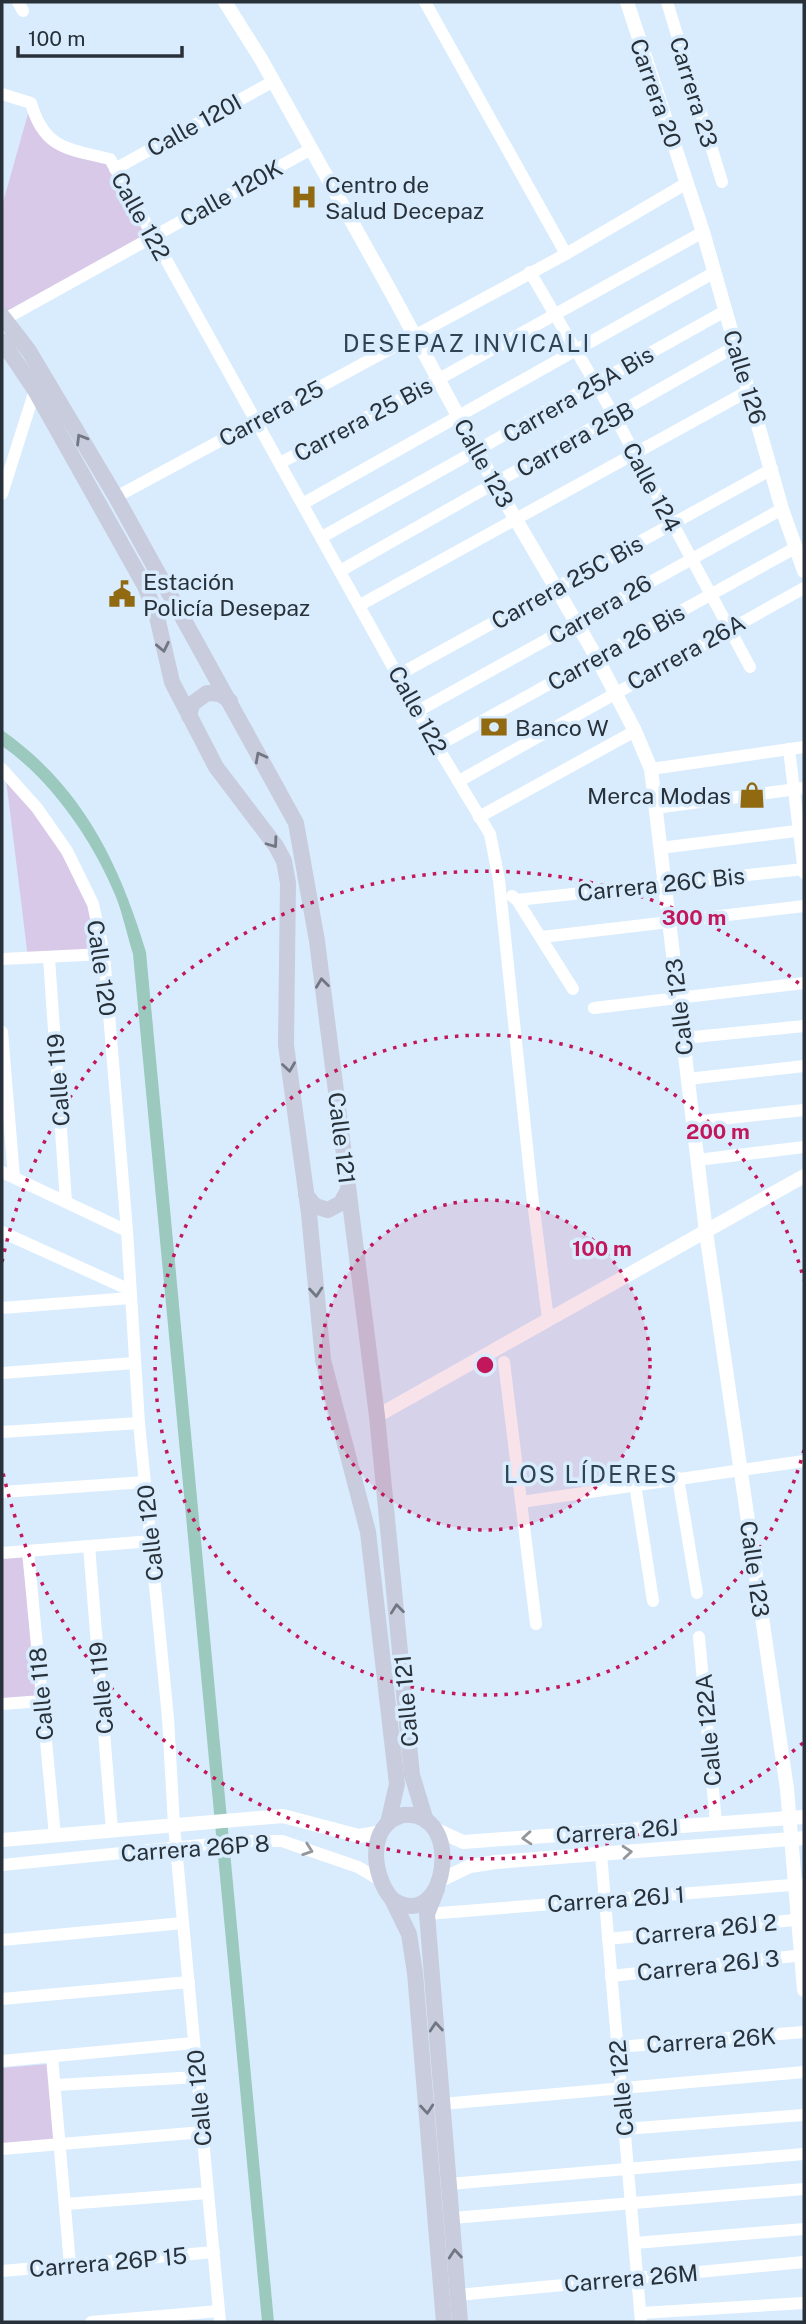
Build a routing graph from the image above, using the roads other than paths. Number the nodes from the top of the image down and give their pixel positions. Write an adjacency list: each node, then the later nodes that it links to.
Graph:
1 (225, 2): 5 (street, Calle 123)
2 (425, 2): 13 (street)
3 (627, 2): 10 (street, Carrera 20)
4 (667, 2): 9 (street, Carrera 23)
5 (272, 82): 7 (street, Calle 123); 8 (street, Calle 120I)
6 (2, 94): 8 (street)
7 (311, 149): 12 (street, Calle 120K); 19 (street, Calle 123)
8 (113, 164): 12 (street, Calle 122)
9 (722, 181)
10 (687, 183): 11 (street, Calle 126); 13 (street, Carrera 25)
11 (703, 232): 15 (street, Calle 126); 17 (street, Carrera 25 Bis)
12 (152, 236): 18 (street, Calle 120K); 29 (street, Calle 122)
13 (566, 254): 14 (street, Carrera 25)
14 (530, 272): 17 (street, Calle 124); 19 (street, Carrera 25)
15 (715, 272): 16 (street, Calle 126); 22 (street)
16 (725, 311): 21 (street, Calle 126); 24 (street, Carrera 25A Bis)
17 (555, 315): 22 (street, Calle 124); 23 (street, Carrera 25 Bis)
18 (3, 317): 36 (main road, one-way to 18)
19 (415, 335): 23 (street, Calle 123); 29 (street, Carrera 25)
20 (2, 341): 25 (main road)
21 (736, 346): 26 (street, Calle 126); 28 (street, Carrera 25B)
22 (576, 349): 24 (street, Calle 124); 27 (street)
23 (439, 379): 27 (street, Calle 123); 32 (street, Carrera 25 Bis)
24 (595, 383): 28 (street, Calle 124); 30 (street, Carrera 25A Bis)
25 (35, 390): 35 (street); 58 (main road, Calle 121, one-way to 58)
26 (748, 391): 31 (street); 33 (street, Calle 126)
27 (458, 416): 30 (street, Calle 123); 37 (street)
28 (615, 418): 31 (street, Calle 124); 34 (street, Carrera 25B)
29 (256, 420): 32 (street, Calle 122); 36 (street, Carrera 25)
30 (478, 451): 34 (street, Calle 123); 41 (street, Carrera 25A Bis)
31 (634, 453): 39 (street); 40 (street, Calle 124)
32 (280, 463): 37 (street, Calle 122)
33 (772, 469): 38 (street, Calle 126); 40 (street, Carrera 25C Bis)
34 (495, 484): 39 (street, Calle 123); 44 (street, Carrera 25B)
35 (2, 494)
36 (116, 497): 56 (main road, Calle 121)
37 (304, 503): 41 (street, Calle 122)
38 (782, 509): 42 (street, Calle 126); 43 (street, Carrera 26)
39 (516, 520): 46 (street, Calle 123); 49 (street)
40 (671, 524): 43 (street, Calle 124); 46 (street, Carrera 25C Bis)
41 (322, 537): 44 (street, Calle 122)
42 (795, 548): 45 (street, Calle 126); 48 (street, Carrera 26 Bis)
43 (690, 558): 48 (street, Calle 124); 50 (street, Carrera 26)
44 (340, 571): 49 (street, Calle 122)
45 (804, 571)
46 (556, 588): 50 (street, Calle 123); 54 (street, Carrera 25C Bis)
47 (804, 588): 51 (street, Carrera 26A)
48 (709, 595): 51 (street, Calle 124); 52 (street, Carrera 26 Bis)
49 (360, 605): 54 (street, Calle 122)
50 (577, 623): 52 (street, Calle 123); 57 (street, Carrera 26)
51 (727, 628): 53 (street, Calle 124); 55 (street, Carrera 26A)
52 (597, 657): 55 (street, Calle 123); 60 (street, Carrera 26 Bis)
53 (750, 667)
54 (398, 675): 57 (street, Calle 122)
55 (615, 692): 59 (street, Calle 123); 65 (street, Carrera 26A)
56 (230, 701): 58 (main road); 96 (main road, Calle 121, one-way to 56)
57 (418, 711): 60 (street, Calle 122)
58 (189, 716): 97 (main road, Calle 121, one-way to 97)
59 (635, 731): 63 (street, Calle 123); 68 (street)
60 (437, 746): 65 (street, Calle 122)
61 (804, 747): 62 (street)
62 (789, 749): 63 (street); 66 (street)
63 (651, 769): 67 (street, Calle 123)
64 (3, 770): 78 (street, Calle 120)
65 (459, 781): 68 (street, Calle 122)
66 (799, 789): 67 (street); 69 (street)
67 (655, 808): 70 (street, Calle 123)
68 (479, 817): 73 (street, Calle 122)
69 (802, 830): 70 (street); 71 (street)
70 (660, 848): 72 (street, Calle 123)
71 (804, 870): 72 (street, Carrera 26C Bis)
72 (664, 883): 74 (street, Carrera 26C Bis); 76 (street, Calle 123)
73 (501, 890): 74 (street); 104 (street, Calle 122)
74 (517, 900): 77 (street)
75 (804, 906): 76 (street)
76 (668, 921): 77 (street); 83 (street, Calle 123)
77 (542, 937): 82 (street)
78 (104, 954): 79 (street); 100 (street, Calle 120)
79 (50, 958): 80 (street); 98 (street, Calle 119)
80 (2, 959)
81 (804, 983): 83 (street)
82 (573, 989)
83 (678, 998): 84 (street); 87 (street, Calle 123)
84 (594, 1008)
85 (804, 1026): 87 (street)
86 (2, 1032): 94 (street)
87 (684, 1038): 89 (street, Calle 123)
88 (804, 1066): 89 (street)
89 (687, 1079): 91 (street, Calle 123)
90 (804, 1110): 91 (street)
91 (693, 1122): 93 (street, Calle 123)
92 (804, 1147): 93 (street)
93 (697, 1160): 101 (street, Calle 123)
94 (8, 1174): 98 (street)
95 (804, 1176): 101 (street)
96 (348, 1190): 97 (main road); 108 (main road, Calle 121)
97 (306, 1195): 135 (main road, Calle 121, one-way to 135)
98 (66, 1202): 100 (street)
99 (2, 1231): 102 (street)
100 (127, 1231): 102 (street, Calle 120)
101 (706, 1232): 104 (street); 112 (street, Calle 123)
102 (130, 1294): 103 (street); 106 (street, Calle 120)
103 (2, 1308)
104 (548, 1319): 108 (street)
105 (504, 1362): 117 (street)
106 (134, 1363): 107 (street); 109 (street, Calle 120)
107 (2, 1373)
108 (377, 1416): 134 (main road, Calle 121, one-way to 108)
109 (139, 1423): 110 (street); 114 (street, Calle 120)
110 (2, 1432)
111 (804, 1461): 112 (street)
112 (740, 1468): 113 (street); 128 (street, Calle 123)
113 (678, 1478): 115 (street); 122 (street)
114 (145, 1482): 116 (street); 118 (street, Calle 120)
115 (635, 1485): 117 (street); 123 (street)
116 (2, 1492)
117 (521, 1502): 124 (street)
118 (152, 1541): 119 (street); 133 (street, Calle 120)
119 (89, 1546): 120 (street); 136 (street, Calle 119)
120 (28, 1551): 121 (street); 126 (street, Calle 118)
121 (2, 1553)
122 (697, 1592)
123 (653, 1601)
124 (536, 1624)
125 (699, 1637): 132 (street, Calle 122A)
126 (42, 1701): 127 (street); 137 (street, Calle 118)
127 (2, 1704)
128 (787, 1789): 129 (street); 130 (street, Calle 123); 131 (street)
129 (804, 1811)
130 (797, 1817): 131 (street, Carrera 26J); 139 (street, Calle 123)
131 (764, 1820): 132 (street, Carrera 26J)
132 (716, 1823): 134 (street, Carrera 26J, one-way to 134)
133 (174, 1825): 135 (street, Carrera 26P 8); 136 (street, Carrera 26P 8); 141 (street, Calle 120)
134 (429, 1825): 135 (main road); 146 (main road)
135 (385, 1828): 145 (main road)
136 (112, 1830): 137 (street, Carrera 26P 8)
137 (55, 1836): 138 (street, Carrera 26P 8)
138 (2, 1840)
139 (800, 1840): 140 (street, Carrera 26J); 144 (street)
140 (765, 1841): 142 (street, Carrera 26J, one-way to 140); 144 (street)
141 (177, 1849): 143 (street, Carrera 26P 8); 145 (street, Carrera 26P 8, one-way to 145); 152 (street, Calle 120)
142 (601, 1854): 146 (street, Carrera 26J); 149 (street, Calle 122)
143 (2, 1865)
144 (794, 1865): 147 (street)
145 (380, 1880): 148 (main road)
146 (439, 1884): 148 (main road); 150 (main road)
147 (800, 1884): 149 (street, Carrera 26J 1); 151 (street)
148 (392, 1899): 195 (main road, one-way to 195)
149 (605, 1900): 150 (street, Carrera 26J 1); 153 (street, Calle 122)
150 (427, 1914): 169 (main road, one-way to 150)
151 (801, 1920): 153 (street, Carrera 26J 2); 155 (street)
152 (183, 1923): 154 (street); 157 (street, Calle 120)
153 (608, 1939): 156 (street, Calle 122)
154 (2, 1940)
155 (803, 1955): 156 (street, Carrera 26J 3); 158 (street)
156 (611, 1976): 162 (street, Calle 122)
157 (189, 1982): 159 (street); 161 (street, Calle 120)
158 (804, 1990)
159 (2, 1999)
160 (804, 2032): 162 (street, Carrera 26K)
161 (194, 2043): 163 (street); 166 (street, Calle 120)
162 (617, 2047): 168 (street, Calle 122)
163 (52, 2057): 164 (street); 167 (street)
164 (2, 2061)
165 (804, 2072): 168 (street)
166 (198, 2077): 167 (street); 172 (street, Calle 120)
167 (56, 2085): 173 (street)
168 (621, 2087): 169 (street); 171 (street, Calle 122)
169 (442, 2104): 177 (main road)
170 (804, 2115): 171 (street)
171 (625, 2129): 176 (street, Calle 122)
172 (203, 2132): 173 (street); 179 (street, Calle 120)
173 (60, 2144): 174 (street); 181 (street)
174 (2, 2149)
175 (804, 2154): 176 (street)
176 (628, 2167): 177 (street); 180 (street, Calle 122)
177 (449, 2184): 182 (main road)
178 (804, 2189): 180 (street)
179 (208, 2193): 181 (street); 185 (street, Calle 120)
180 (631, 2202): 182 (street); 184 (street, Calle 122)
181 (66, 2204): 187 (street)
182 (452, 2218): 190 (main road, one-way to 182)
183 (804, 2229): 184 (street)
184 (635, 2243): 189 (street, Calle 122)
185 (214, 2252): 187 (street, Carrera 26P 15); 192 (street, Calle 120)
186 (804, 2262): 189 (street, Carrera 26M)
187 (70, 2265): 188 (street, Carrera 26P 15)
188 (2, 2271)
189 (637, 2277): 190 (street, Carrera 26M); 193 (street, Calle 122)
190 (458, 2295): 196 (main road)
191 (804, 2303): 193 (street)
192 (220, 2317): 194 (street)
193 (641, 2318)
194 (91, 2322)
195 (444, 2322)
196 (460, 2322)

